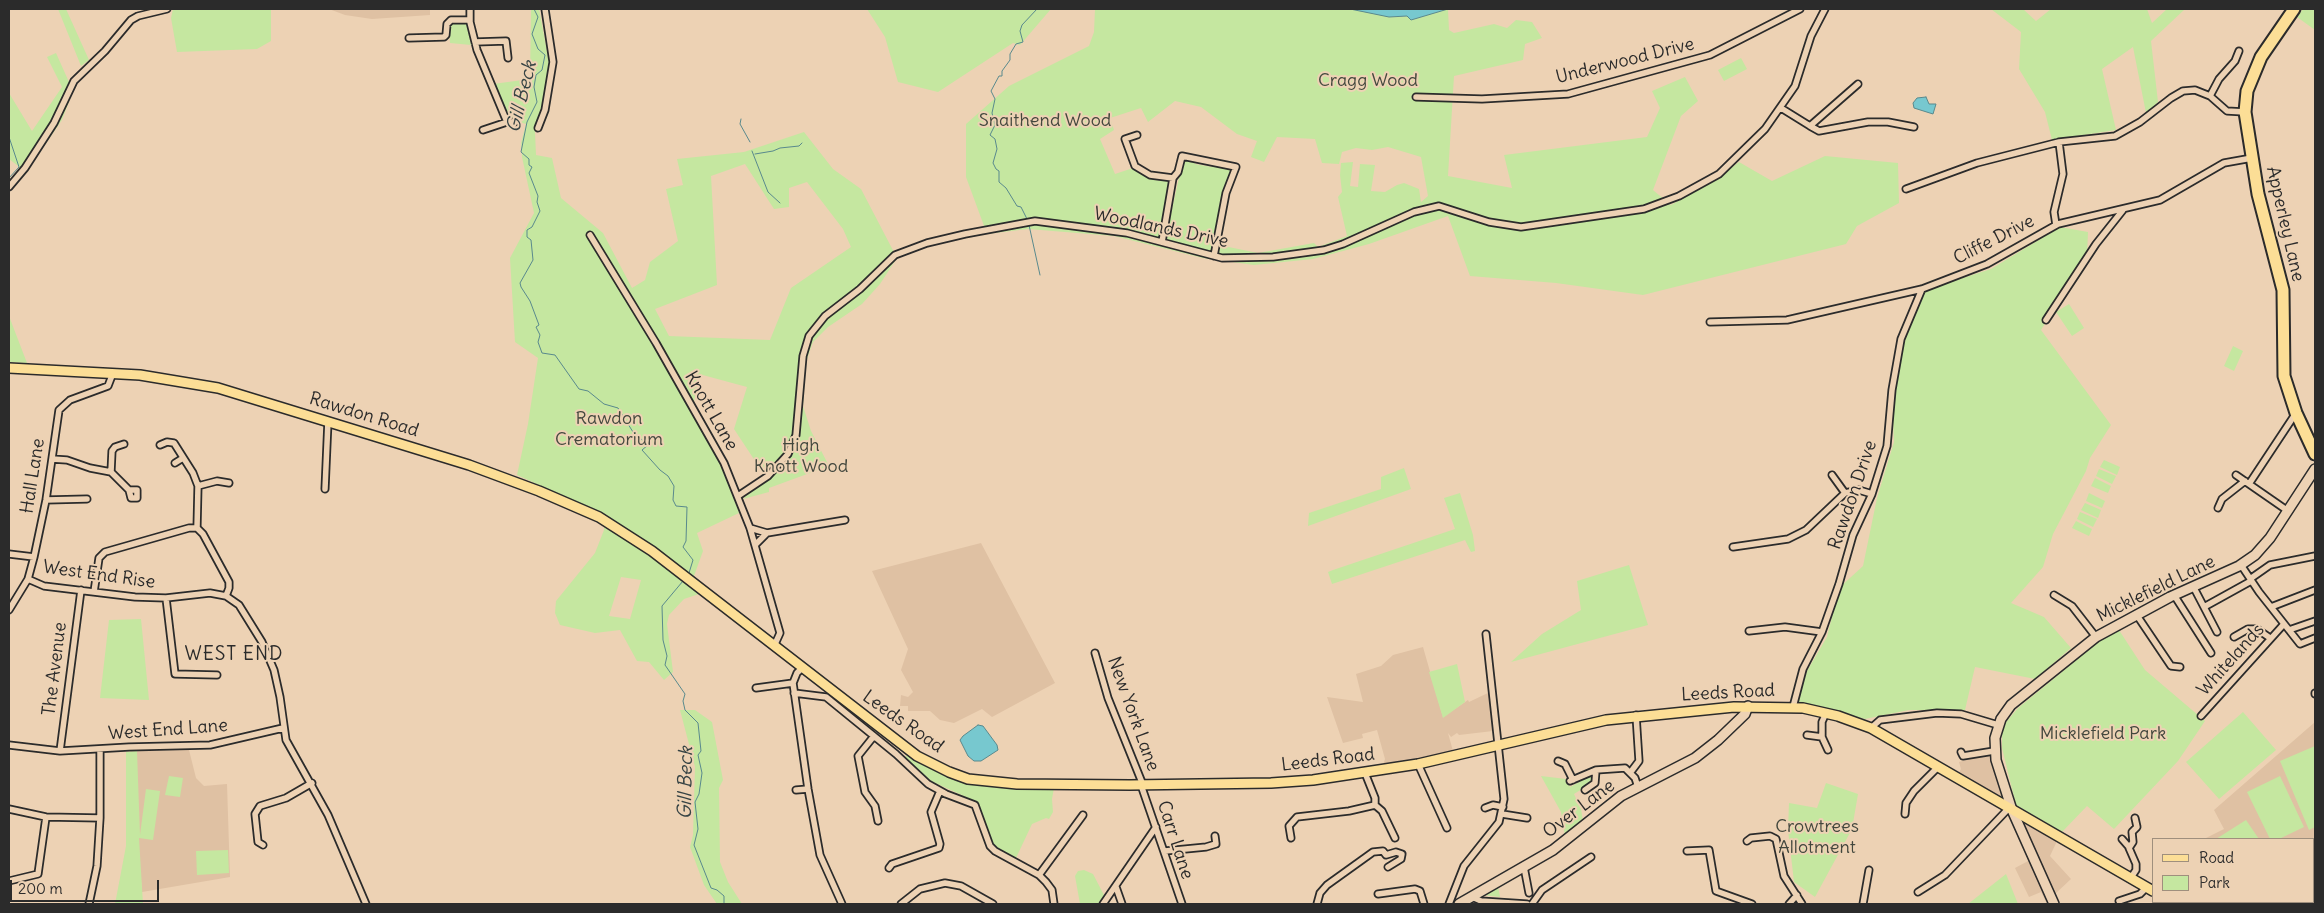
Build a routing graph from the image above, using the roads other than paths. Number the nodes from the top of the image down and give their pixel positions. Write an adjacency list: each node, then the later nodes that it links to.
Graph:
1 (167, 9): 27 (street)
2 (470, 9): 7 (street)
3 (545, 9): 21 (street)
4 (1800, 9): 14 (street, Underwood Drive)
5 (1825, 9): 15 (street, Woodlands Drive)
6 (2294, 9): 16 (highway, Apperley Lane)
7 (470, 20): 8 (street); 9 (street)
8 (409, 38)
9 (475, 42): 11 (street); 17 (street)
10 (2239, 50): 13 (street)
11 (508, 58)
12 (1858, 84): 19 (street)
13 (2210, 96): 16 (street); 24 (street)
14 (1416, 97)
15 (1781, 108): 19 (street); 33 (street, Woodlands Drive)
16 (2245, 112): 25 (highway, Apperley Lane)
17 (507, 122): 18 (street); 22 (street)
18 (515, 122)
19 (1810, 126): 20 (street)
20 (1914, 127)
21 (538, 128)
22 (483, 130)
23 (1137, 135): 26 (street)
24 (2059, 142): 28 (street); 30 (street)
25 (2252, 158): 29 (street, Cliffe Drive); 39 (highway, Apperley Lane)
26 (1173, 178): 32 (street); 33 (street)
27 (9, 187)
28 (1906, 189)
29 (2123, 210): 30 (street, Cliffe Drive); 35 (street)
30 (2056, 225): 34 (street, Cliffe Drive)
31 (590, 235): 58 (street, Knott Lane)
32 (1162, 242): 33 (street, Woodlands Drive); 58 (street, Woodlands Drive)
33 (1214, 256)
34 (1922, 289): 36 (street, Cliffe Drive); 57 (street, Rawdon Drive)
35 (2046, 320)
36 (1710, 322)
37 (9, 368): 38 (main road, Rawdon Road)
38 (113, 373): 40 (main road, Rawdon Road); 45 (street, Hall Lane)
39 (2296, 413): 43 (highway, Apperley Lane); 51 (street)
40 (328, 421): 54 (street); 73 (main road, Rawdon Road)
41 (124, 444): 48 (street)
42 (160, 445): 44 (street)
43 (2315, 454): 47 (main road, Micklefield Lane)
44 (183, 458): 46 (street); 53 (street)
45 (52, 459): 48 (street); 60 (street, Hall Lane)
46 (175, 463)
47 (2314, 470): 62 (main road, Micklefield Lane)
48 (111, 472): 55 (street)
49 (1832, 475): 56 (street)
50 (2236, 475): 51 (street)
51 (2247, 482): 61 (street); 62 (street)
52 (229, 483): 53 (street)
53 (198, 486): 64 (street)
54 (325, 489)
55 (129, 490)
56 (1845, 493): 57 (street); 68 (street)
57 (1872, 494): 92 (street, Rawdon Drive)
58 (738, 496): 65 (street, Knott Lane)
59 (87, 499): 60 (street)
60 (46, 500): 71 (street, Hall Lane)
61 (2218, 508)
62 (2288, 511): 72 (main road, Micklefield Lane)
63 (845, 520): 66 (street)
64 (197, 528): 79 (street); 82 (street)
65 (750, 528): 66 (street); 67 (street, Knott Lane)
66 (767, 533): 67 (street)
67 (755, 545): 99 (street, Knott Lane)
68 (1733, 547)
69 (9, 554): 71 (street)
70 (2315, 556): 75 (street)
71 (34, 558): 74 (street, Hall Lane)
72 (2241, 565): 75 (street); 76 (main road, Micklefield Lane)
73 (685, 575): 99 (main road, Leeds Road)
74 (28, 579): 77 (street, West End Rise); 86 (street, Hall Lane)
75 (2251, 580): 84 (street); 85 (street)
76 (2193, 586): 81 (main road, Micklefield Lane); 85 (street)
77 (81, 590): 79 (street, West End Rise); 123 (street, The Avenue)
78 (2315, 590): 84 (street)
79 (94, 592): 83 (street, West End Rise)
80 (2054, 595): 95 (street)
81 (2174, 595): 87 (main road, Micklefield Lane); 101 (street)
82 (226, 596): 83 (street, West End Rise); 114 (street)
83 (166, 598): 104 (street)
84 (2271, 607): 89 (street)
85 (2204, 608): 93 (street)
86 (9, 610)
87 (2136, 613): 95 (main road, Micklefield Lane); 103 (street)
88 (2315, 621): 90 (street)
89 (2284, 624): 90 (street); 97 (street, Whitelands)
90 (2289, 630): 98 (street)
91 (1749, 631): 92 (street)
92 (1822, 632): 109 (street, Rawdon Drive)
93 (2217, 632)
94 (1486, 634): 120 (street)
95 (2096, 637): 113 (main road, Micklefield Lane)
96 (2234, 637): 97 (street)
97 (2270, 638): 112 (street, Whitelands)
98 (2315, 638)
99 (775, 644): 102 (main road, Leeds Road)
100 (1095, 653): 133 (street, New York Lane)
101 (2211, 653)
102 (803, 667): 105 (street); 133 (main road, Leeds Road)
103 (2180, 667)
104 (216, 675)
105 (793, 682): 106 (street); 107 (street)
106 (756, 688)
107 (794, 692): 117 (street); 135 (street)
108 (1748, 706): 109 (main road, Leeds Road); 111 (main road, Leeds Road); 134 (main road, Over Lane)
109 (1793, 707): 110 (main road, Leeds Road)
110 (1826, 712): 115 (main road, Leeds Road); 118 (street)
111 (1636, 715): 120 (main road, Leeds Road); 131 (street)
112 (2201, 716)
113 (1998, 725): 115 (street); 124 (main road, Micklefield Lane)
114 (283, 728): 121 (street, West End Lane); 132 (street)
115 (1871, 728): 128 (main road, Leeds Road)
116 (1807, 735): 118 (street)
117 (874, 736): 139 (street); 153 (street)
118 (1822, 736): 122 (street)
119 (9, 745): 123 (street, West End Lane)
120 (1497, 746): 127 (main road, Leeds Road); 142 (street)
121 (100, 750): 123 (street, West End Lane); 150 (street)
122 (1828, 750)
123 (60, 751)
124 (1994, 751): 125 (street); 138 (main road, Micklefield Lane)
125 (1961, 752)
126 (1558, 761): 129 (street)
127 (1418, 764): 130 (main road, Leeds Road); 155 (street)
128 (1938, 767): 140 (main road, Leeds Road); 147 (street)
129 (1596, 770): 131 (street); 137 (street)
130 (1365, 773): 133 (main road, Leeds Road); 141 (street)
131 (1630, 773): 134 (street)
132 (312, 783): 161 (street); 183 (street)
133 (1142, 784): 154 (street, Carr Lane)
134 (1638, 787): 167 (main road, Over Lane)
135 (808, 789): 136 (street); 184 (street)
136 (796, 790)
137 (1584, 790)
138 (2005, 790): 140 (main road); 144 (main road, Micklefield Lane)
139 (940, 791): 168 (street); 170 (street)
140 (1993, 799): 144 (main road, Leeds Road)
141 (1375, 805): 157 (street); 158 (street)
142 (1503, 807): 143 (street); 146 (street)
143 (1485, 808)
144 (2010, 809): 171 (main road, Leeds Road); 175 (street); 201 (main road, Micklefield Lane)
145 (9, 810): 149 (street)
146 (1502, 814): 151 (street); 193 (street)
147 (1905, 814)
148 (1083, 815): 170 (street)
149 (46, 817): 150 (street); 172 (street)
150 (100, 818): 182 (street)
151 (1526, 818)
152 (2136, 818): 162 (street)
153 (878, 821)
154 (1156, 827): 163 (street, Carr Lane); 173 (street)
155 (1447, 828)
156 (1215, 836): 163 (street)
157 (1291, 838)
158 (1395, 838)
159 (2122, 839): 162 (street)
160 (1747, 841): 178 (street)
161 (263, 845)
162 (2129, 847): 171 (street)
163 (1165, 851): 190 (street, Carr Lane)
164 (1687, 851): 181 (street)
165 (1591, 857): 196 (street)
166 (1388, 867): 191 (street)
167 (1524, 867): 176 (street); 179 (main road, Over Lane)
168 (889, 868)
169 (1869, 870): 200 (street)
170 (1039, 875): 187 (street)
171 (2130, 879): 174 (main road, Leeds Road)
172 (9, 881)
173 (1116, 887): 188 (street); 189 (street)
174 (2150, 890): 180 (street)
175 (1918, 892)
176 (1529, 893)
177 (1378, 894): 192 (street)
178 (1797, 895): 198 (street); 199 (street)
179 (1472, 897): 194 (main road, Over Lane); 195 (street)
180 (2119, 901)
181 (1744, 903): 197 (street)
182 (88, 904)
183 (366, 904)
184 (842, 904)
185 (901, 904): 186 (street)
186 (992, 904)
187 (1054, 904)
188 (1103, 904)
189 (1122, 904)
190 (1182, 904)
191 (1317, 904)
192 (1424, 904)
193 (1449, 904)
194 (1459, 904)
195 (1527, 904)
196 (1532, 904)
197 (1752, 904)
198 (1789, 904)
199 (1802, 904)
200 (1863, 904)
201 (2054, 904)

